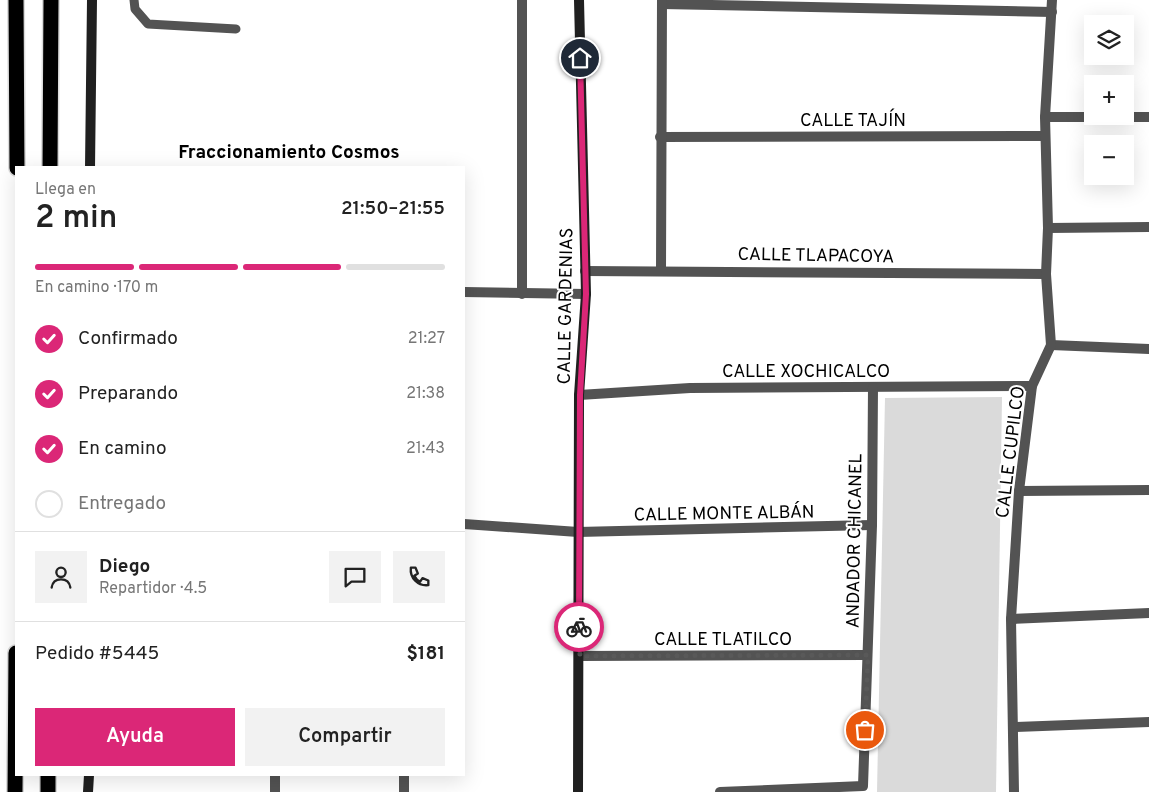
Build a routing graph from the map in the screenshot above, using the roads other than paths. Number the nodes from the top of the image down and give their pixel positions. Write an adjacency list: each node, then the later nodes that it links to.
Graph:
1 (16, 0): 15 (highway)
2 (51, 0): 16 (highway)
3 (92, 0): 17 (street)
4 (134, 0): 10 (lane)
5 (522, 0): 24 (street)
6 (579, 0): 21 (street, CALLE GARDENIAS)
7 (1052, 0): 9 (street, CALLE CUPILCO)
8 (662, 2): 9 (street); 14 (street)
9 (1052, 12): 11 (street, CALLE CUPILCO)
10 (236, 29)
11 (1045, 116): 12 (street); 13 (street, CALLE CUPILCO)
12 (1149, 117)
13 (1045, 136): 14 (street, CALLE TAJÍN); 19 (street, CALLE CUPILCO)
14 (660, 137): 20 (street)
15 (17, 166)
16 (50, 166)
17 (90, 166)
18 (1149, 227): 19 (street)
19 (1048, 228): 22 (street, CALLE CUPILCO)
20 (661, 270): 21 (street, CALLE TLAPACOYA); 22 (street, CALLE TLAPACOYA)
21 (585, 271): 25 (street, CALLE GARDENIAS)
22 (1046, 274): 26 (street, CALLE CUPILCO)
23 (465, 292): 24 (street)
24 (522, 294): 25 (street)
25 (586, 294): 30 (street, CALLE GARDENIAS)
26 (1051, 345): 27 (street); 28 (street, CALLE CUPILCO)
27 (1149, 349)
28 (1032, 386): 29 (street, CALLE XOCHICALCO); 32 (street, CALLE CUPILCO)
29 (873, 387): 30 (street, CALLE XOCHICALCO); 34 (street, ANDADOR CHICANEL)
30 (580, 395): 35 (street, CALLE GARDENIAS)
31 (1149, 490): 32 (street)
32 (1019, 491): 37 (street, CALLE CUPILCO)
33 (465, 524): 35 (street, CALLE MONTE ALBÁN)
34 (872, 525): 35 (street, CALLE MONTE ALBÁN); 38 (street, ANDADOR CHICANEL)
35 (578, 532): 39 (street, CALLE GARDENIAS)
36 (1149, 613): 37 (street)
37 (1011, 619): 41 (street, CALLE CUPILCO)
38 (868, 655): 39 (street, CALLE TLATILCO); 53 (street, ANDADOR CHICANEL)
39 (580, 656): 52 (street, CALLE GARDENIAS)
40 (1149, 722): 41 (street)
41 (1013, 726): 54 (street, CALLE CUPILCO)
42 (15, 776): 47 (highway)
43 (48, 776): 48 (highway)
44 (89, 776): 49 (street)
45 (275, 776): 50 (street)
46 (404, 776): 51 (street)
47 (15, 792)
48 (48, 792)
49 (88, 792)
50 (275, 792)
51 (404, 792)
52 (578, 792)
53 (720, 792)
54 (1014, 792)

